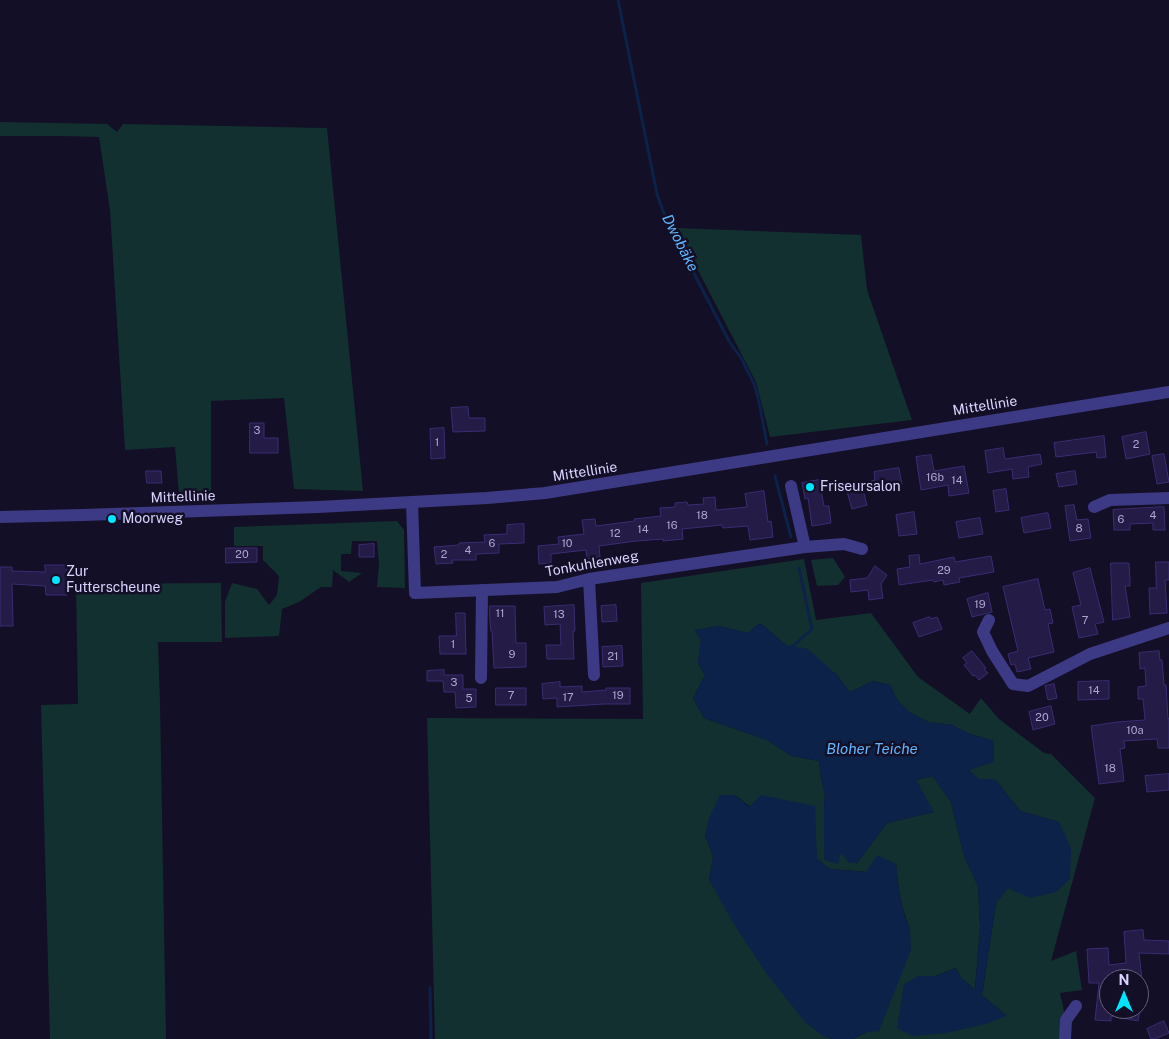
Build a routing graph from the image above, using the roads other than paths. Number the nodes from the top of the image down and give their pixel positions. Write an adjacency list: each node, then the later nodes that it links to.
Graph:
1 (1169, 392): 4 (street, Mittellinie)
2 (791, 486): 7 (street)
3 (1169, 498): 5 (street)
4 (412, 502): 6 (street, Mittellinie); 10 (street, Tonkuhlenweg)
5 (1094, 507)
6 (0, 517)
7 (805, 547): 8 (street, Tonkuhlenweg); 9 (street, Tonkuhlenweg)
8 (862, 549)
9 (589, 579): 10 (street, Tonkuhlenweg); 13 (street)
10 (482, 590): 14 (street)
11 (989, 620): 12 (street)
12 (1169, 628)
13 (594, 675)
14 (481, 678)
15 (1076, 1006): 16 (street)
16 (1065, 1039)

